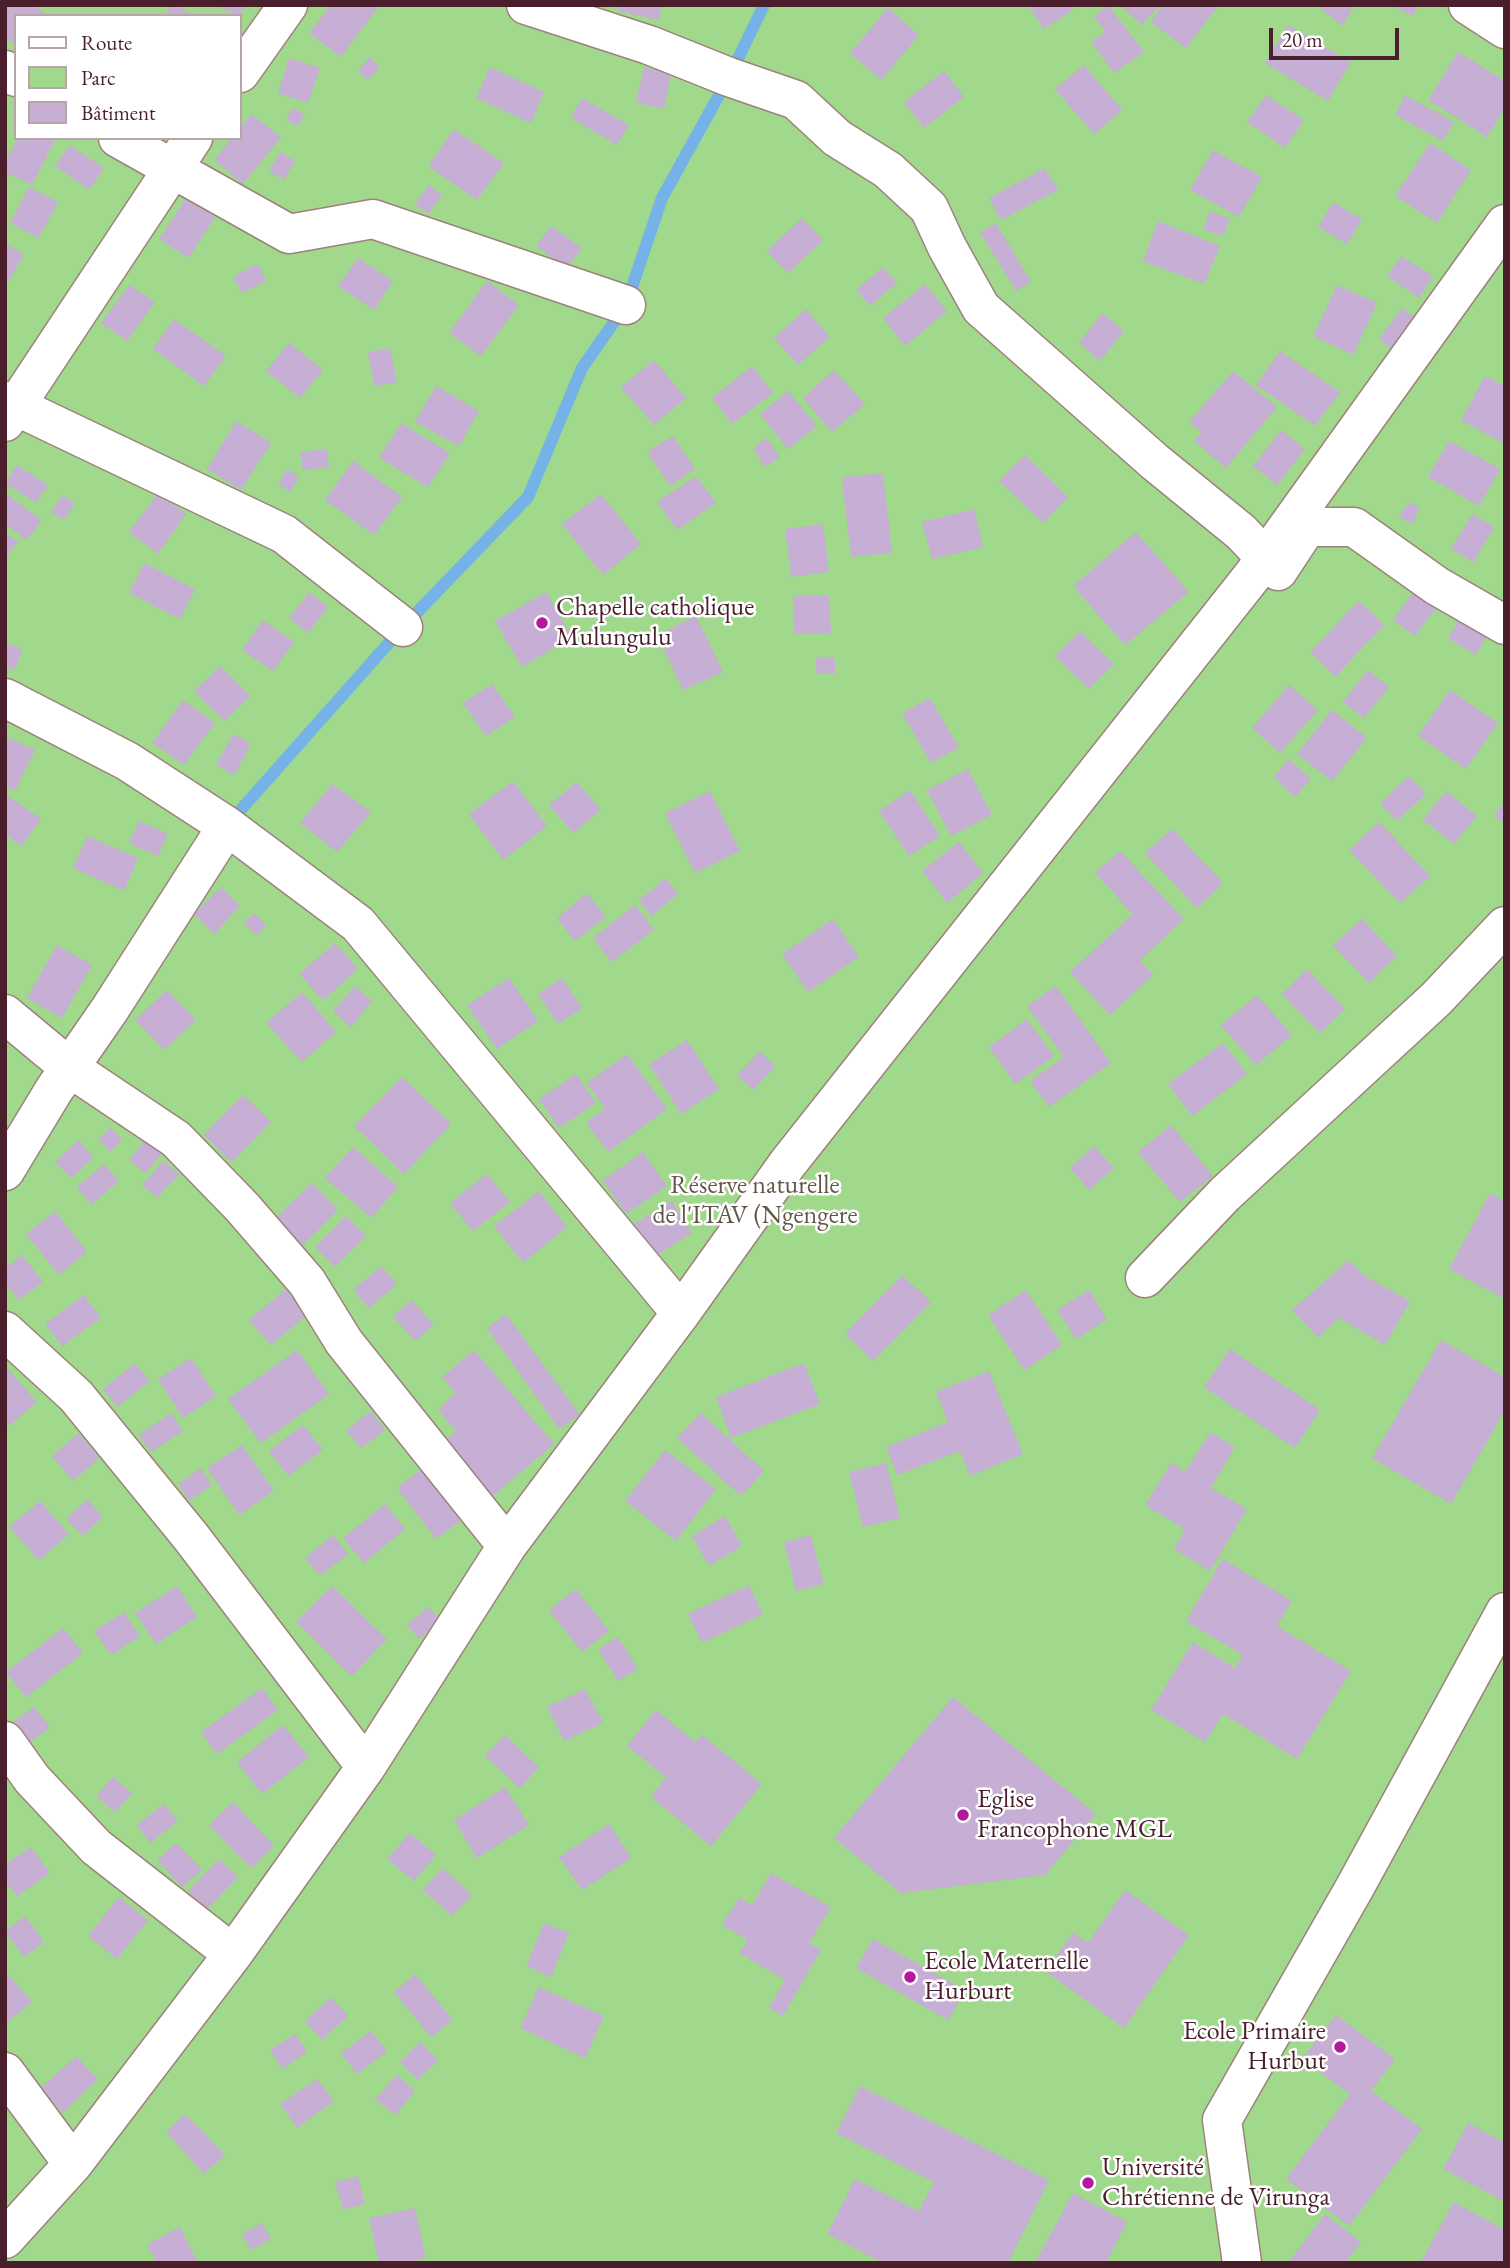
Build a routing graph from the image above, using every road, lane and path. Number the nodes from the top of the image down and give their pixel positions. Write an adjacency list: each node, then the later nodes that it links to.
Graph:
1 (288, 5): 5 (street)
2 (526, 5): 11 (street)
3 (1468, 5): 4 (street)
4 (1505, 29)
5 (242, 70)
6 (127, 140): 7 (street)
7 (182, 153): 9 (street); 10 (street)
8 (1505, 224): 11 (street)
9 (626, 305)
10 (8, 410): 13 (street)
11 (1265, 557): 12 (street); 21 (street)
12 (1505, 625)
13 (403, 627)
14 (5, 698): 15 (street)
15 (227, 825): 18 (street); 21 (street)
16 (1505, 926): 20 (street)
17 (5, 1014): 18 (street)
18 (70, 1068): 19 (street); 23 (street)
19 (5, 1171)
20 (1145, 1278)
21 (681, 1312): 23 (street)
22 (5, 1331): 26 (street)
23 (507, 1546): 26 (street)
24 (1505, 1612): 31 (street)
25 (5, 1741): 27 (street)
26 (366, 1767): 27 (street)
27 (233, 1954): 29 (street)
28 (5, 2072): 29 (street)
29 (73, 2164): 30 (street)
30 (5, 2239)
31 (1242, 2263)

